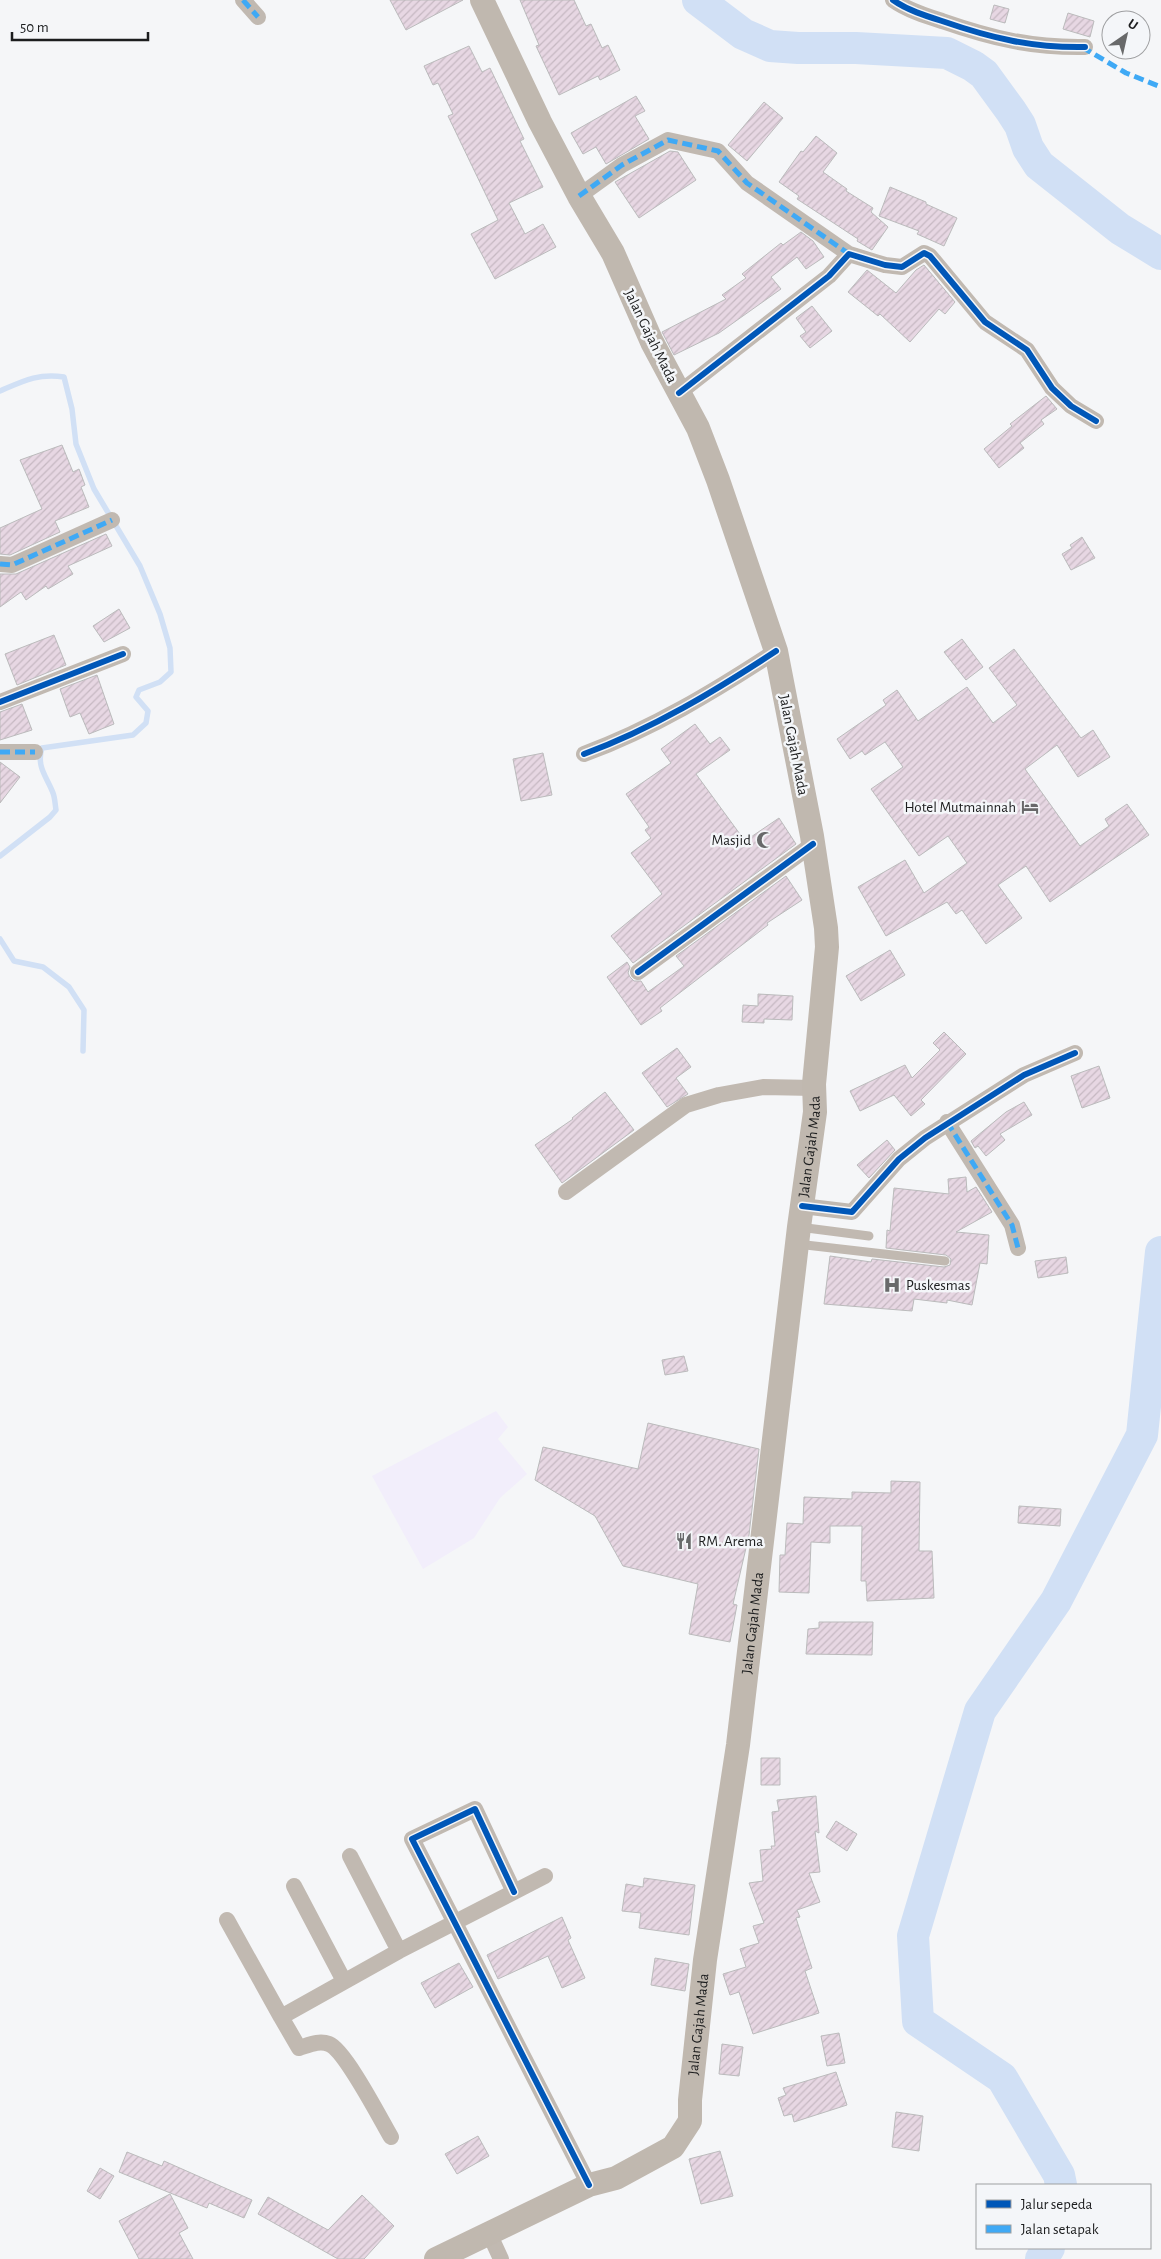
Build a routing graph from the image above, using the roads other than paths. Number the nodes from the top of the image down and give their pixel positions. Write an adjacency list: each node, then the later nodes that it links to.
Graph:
1 (243, 0): 4 (street)
2 (482, 0): 6 (main road, Jalan Gajah Mada)
3 (893, 0): 5 (street)
4 (258, 17)
5 (1085, 47)
6 (579, 196): 7 (street); 8 (main road, Jalan Gajah Mada)
7 (849, 254): 8 (street); 9 (street)
8 (679, 393): 12 (main road, Jalan Gajah Mada)
9 (1096, 421)
10 (112, 520): 11 (street)
11 (0, 564)
12 (776, 651): 17 (street); 18 (main road, Jalan Gajah Mada)
13 (123, 654): 14 (street)
14 (0, 702)
15 (0, 752): 16 (street)
16 (35, 752)
17 (584, 754)
18 (813, 844): 19 (street); 21 (main road, Jalan Gajah Mada)
19 (638, 972)
20 (1075, 1053): 22 (street)
21 (814, 1088): 23 (street); 24 (main road, Jalan Gajah Mada)
22 (947, 1122): 24 (street); 26 (street)
23 (566, 1192)
24 (799, 1226): 25 (lane); 27 (lane); 38 (main road, Jalan Gajah Mada)
25 (869, 1236)
26 (1018, 1248)
27 (945, 1261)
28 (350, 1856): 34 (street)
29 (544, 1876): 31 (street)
30 (294, 1886): 35 (street)
31 (514, 1892): 33 (street); 33 (street)
32 (227, 1920): 36 (street)
33 (454, 1923): 34 (street); 38 (street)
34 (399, 1951): 35 (street)
35 (344, 1981): 36 (street)
36 (281, 2017): 37 (street)
37 (391, 2137)
38 (589, 2185): 39 (main road, Jalan Gajah Mada)
39 (489, 2233): 40 (main road, Jalan Gajah Mada); 41 (street)
40 (436, 2259)
41 (501, 2259)

